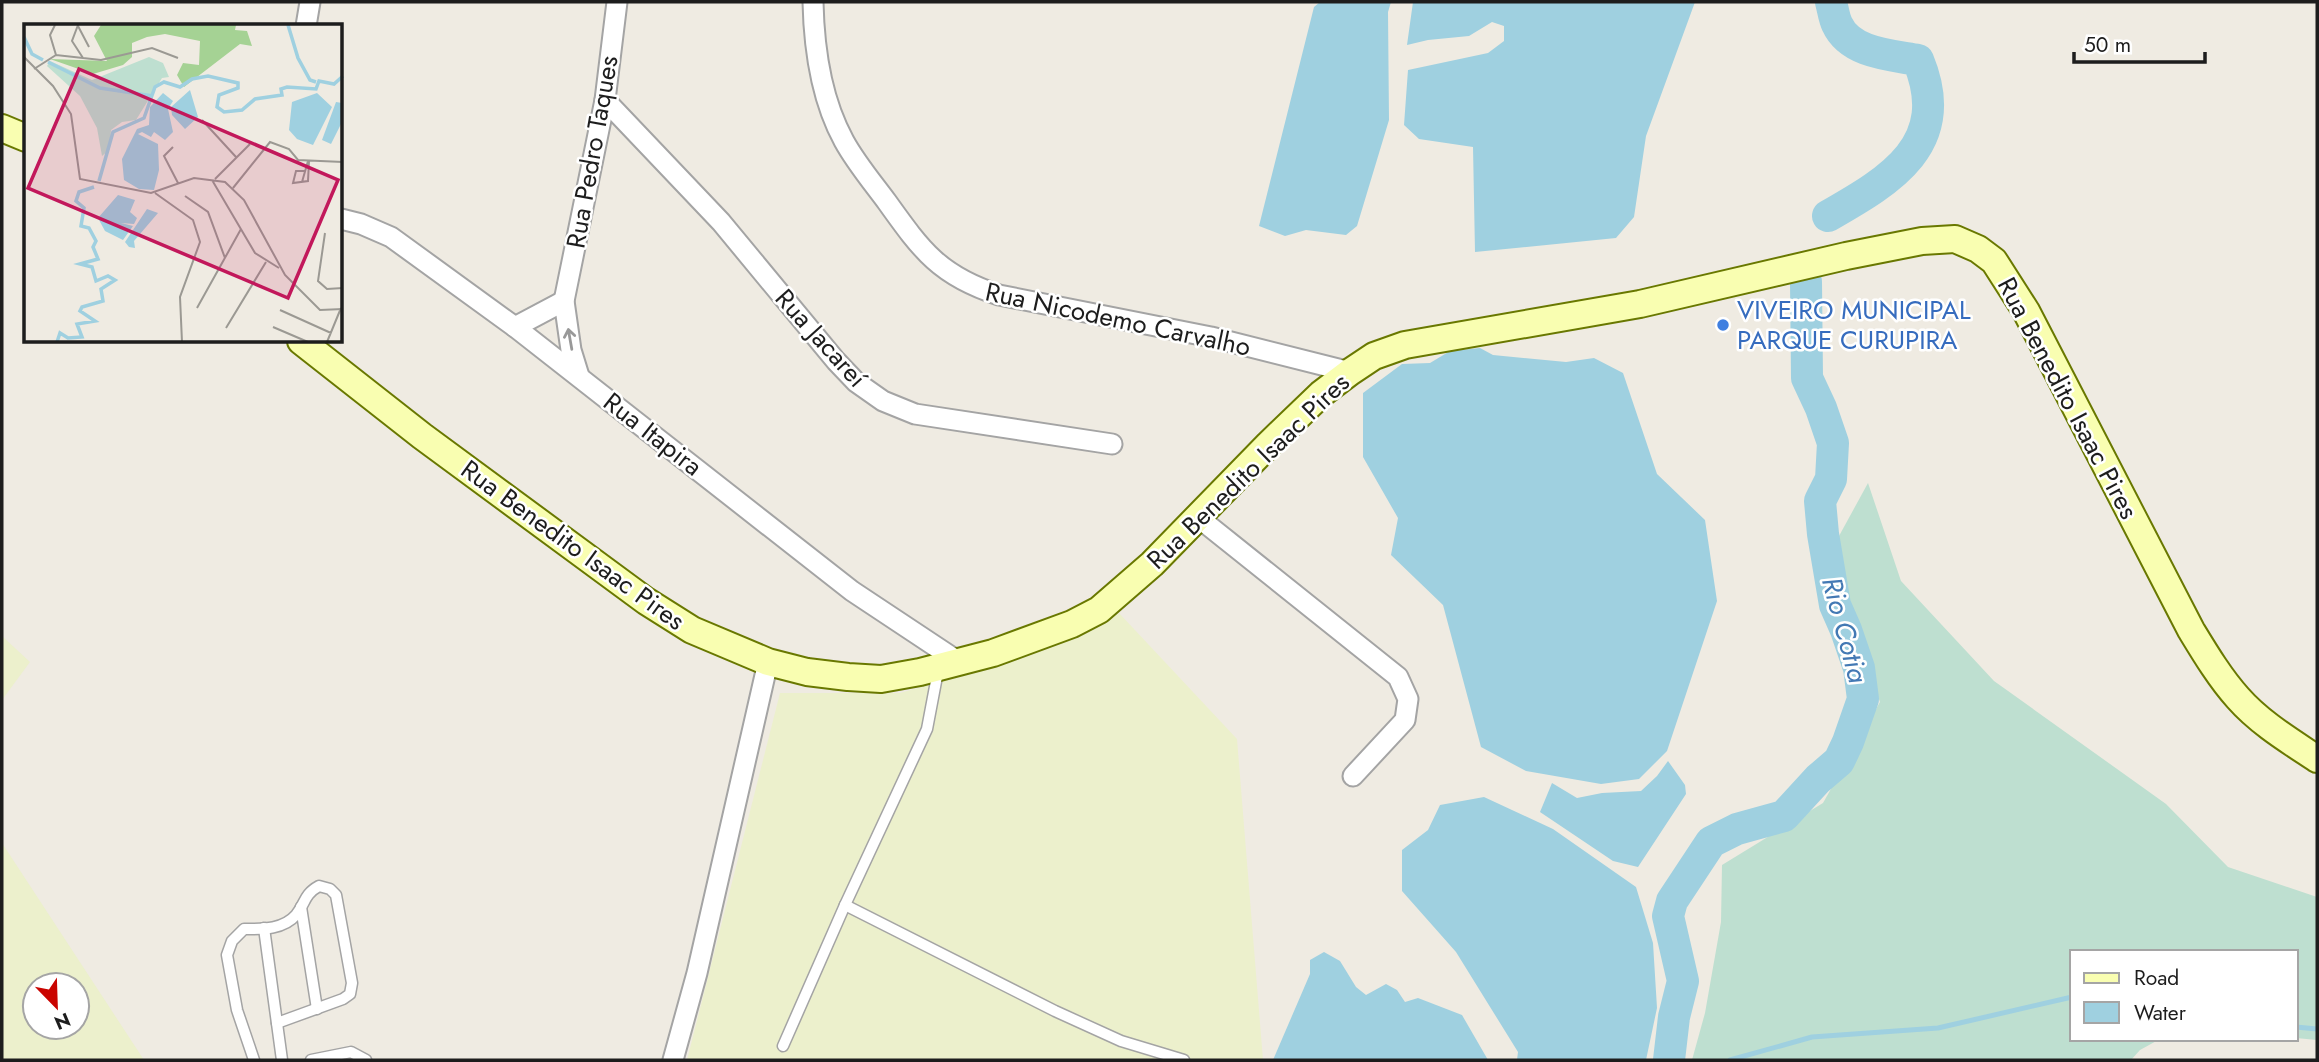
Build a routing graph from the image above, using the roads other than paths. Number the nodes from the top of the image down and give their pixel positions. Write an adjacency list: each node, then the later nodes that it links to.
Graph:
1 (310, 2): 4 (street)
2 (617, 2): 5 (street, Rua Pedro Taques)
3 (813, 2): 12 (street, Rua Nicodemo Carvalho)
4 (306, 24)
5 (605, 100): 9 (street, Rua Pedro Taques); 14 (street, Rua Jacareí)
6 (2, 128): 7 (street)
7 (24, 137)
8 (343, 220): 10 (street, Rua Itapira)
9 (565, 301): 10 (street); 13 (street, Rua Pedro Taques, one-way to 9)
10 (515, 327): 13 (street, Rua Itapira)
11 (305, 343): 16 (street, Rua Benedito Isaac Pires)
12 (1350, 372): 15 (street, Rua Benedito Isaac Pires); 18 (street, Rua Benedito Isaac Pires)
13 (579, 376): 17 (street, Rua Itapira)
14 (1112, 444)
15 (1199, 518): 17 (street, Rua Benedito Isaac Pires); 19 (street)
16 (768, 662): 17 (street, Rua Benedito Isaac Pires); 30 (street)
17 (949, 664): 20 (lane)
18 (2317, 759)
19 (1353, 776)
20 (845, 905): 25 (lane); 31 (lane)
21 (301, 907): 22 (lane); 23 (lane); 23 (lane)
22 (264, 929): 24 (lane); 26 (lane)
23 (317, 1009): 24 (lane)
24 (277, 1023): 27 (lane)
25 (783, 1046)
26 (254, 1060)
27 (282, 1060)
28 (311, 1060): 29 (lane)
29 (366, 1060)
30 (673, 1060)
31 (1184, 1060)

